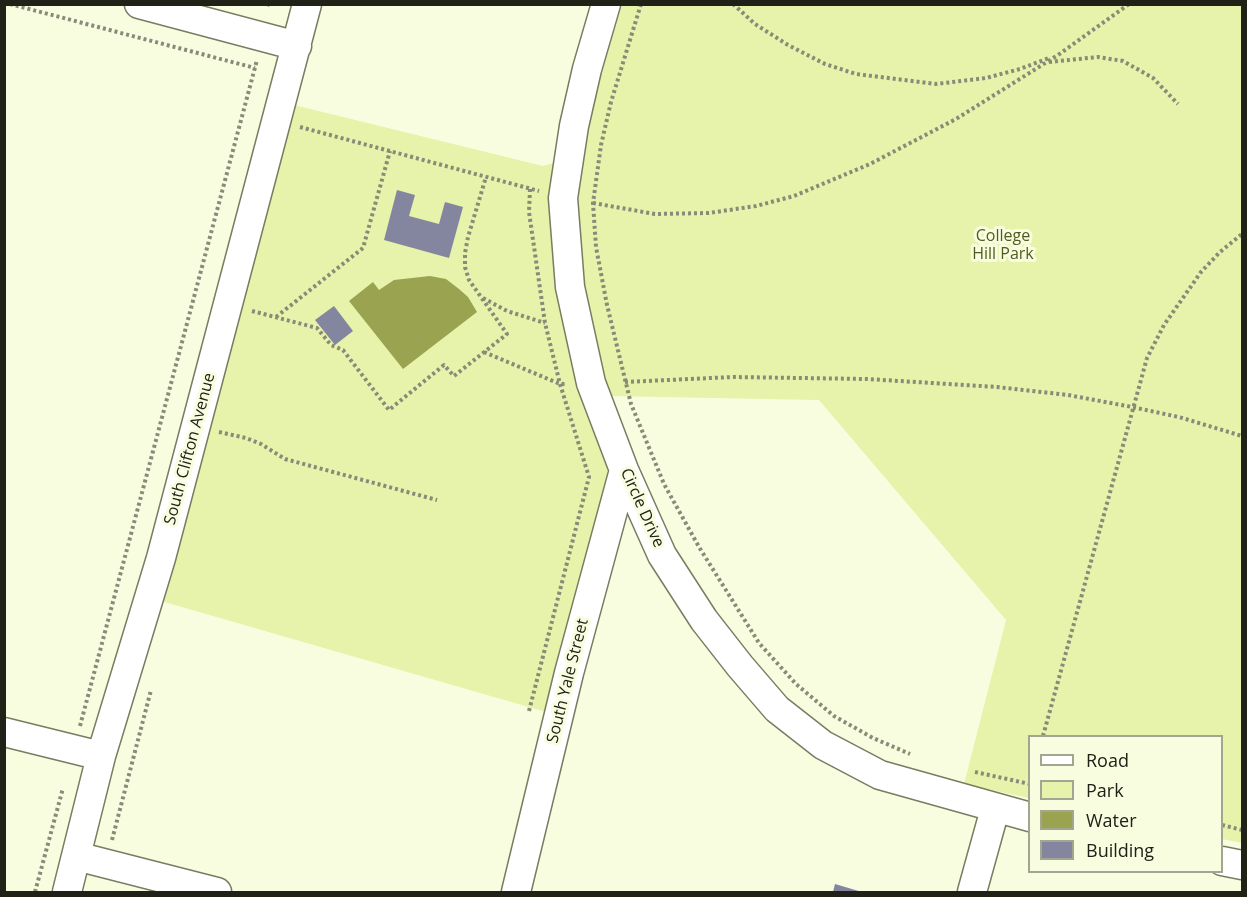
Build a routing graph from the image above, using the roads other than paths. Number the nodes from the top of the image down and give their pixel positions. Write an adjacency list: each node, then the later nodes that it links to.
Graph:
1 (139, 4): 4 (street)
2 (307, 4): 4 (street, South Clifton Avenue)
3 (606, 4): 5 (street, Circle Drive)
4 (297, 46): 7 (street, South Clifton Avenue)
5 (624, 470): 8 (street, Circle Drive); 15 (street, South Yale Street)
6 (4, 732): 7 (street)
7 (101, 756): 10 (street, South Clifton Avenue)
8 (994, 809): 9 (street, Circle Drive); 16 (street)
9 (1028, 817)
10 (76, 856): 13 (street, South Clifton Avenue); 14 (street)
11 (1223, 861): 12 (street)
12 (1242, 866)
13 (67, 892)
14 (217, 892)
15 (516, 892)
16 (972, 892)

